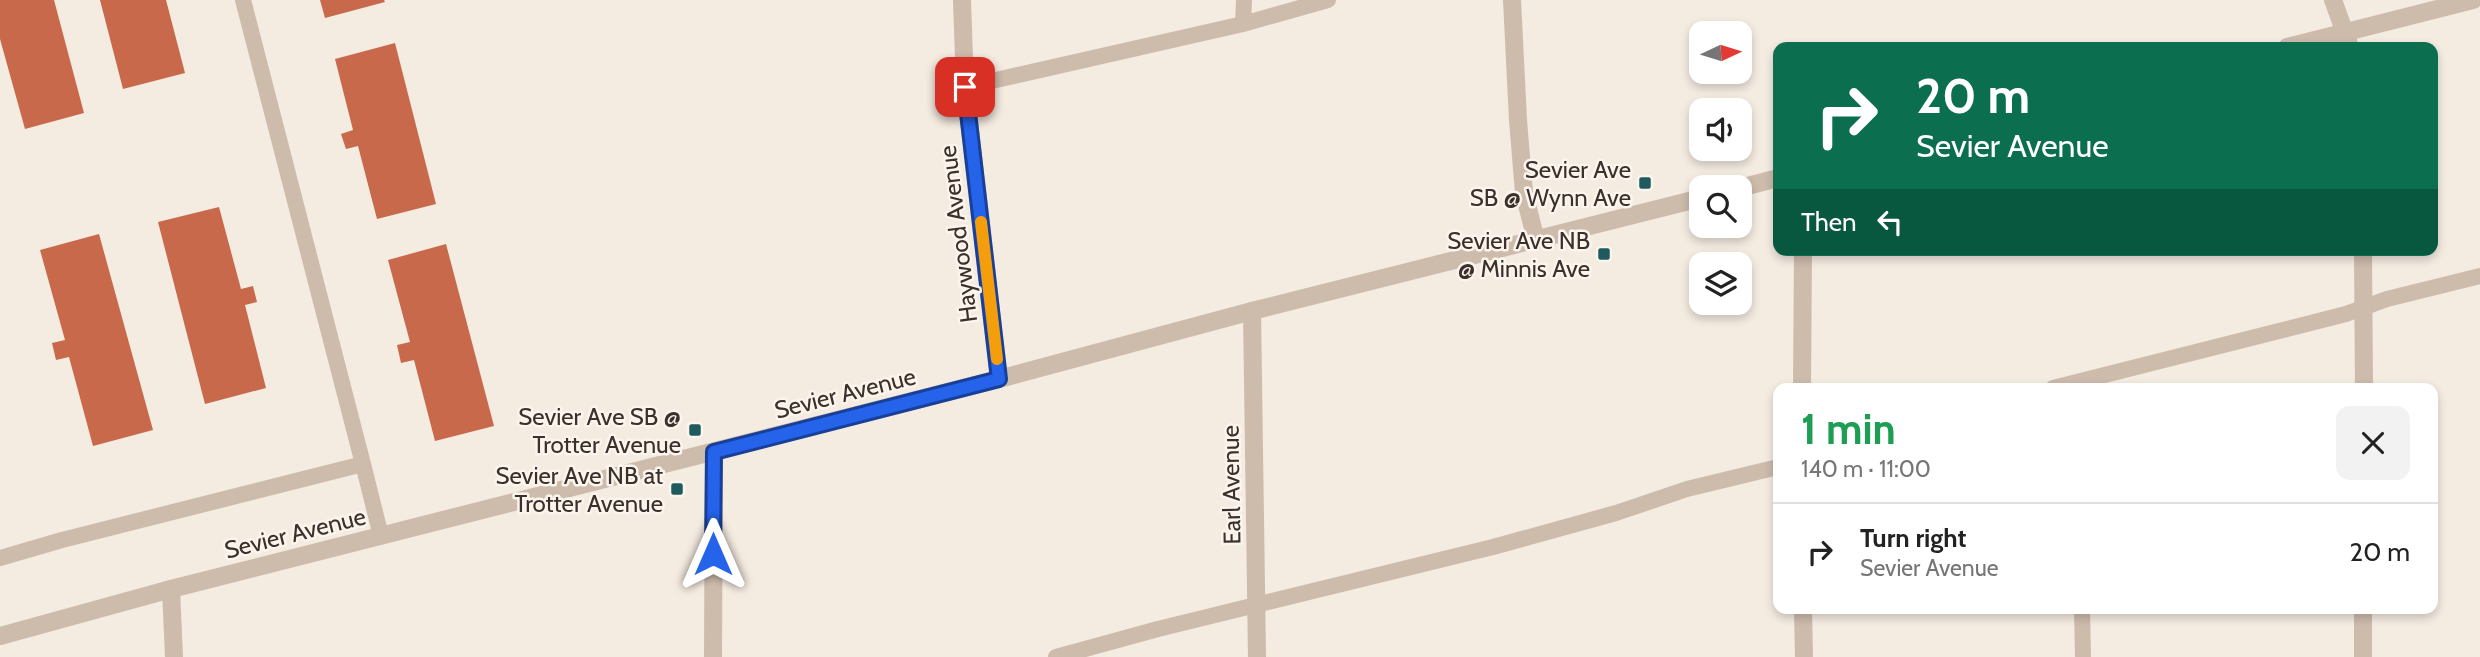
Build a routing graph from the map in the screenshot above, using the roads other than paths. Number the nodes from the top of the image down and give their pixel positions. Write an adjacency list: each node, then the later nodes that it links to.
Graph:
1 (243, 0): 25 (lane)
2 (962, 0): 10 (street, Haywood Avenue)
3 (1244, 0): 8 (lane)
4 (1328, 0): 8 (lane)
5 (1512, 0): 14 (street)
6 (2333, 0): 9 (street)
7 (2473, 0): 9 (street)
8 (1244, 24): 10 (lane)
9 (2347, 40)
10 (965, 87): 20 (street, Haywood Avenue)
11 (1773, 179): 12 (street)
12 (1752, 185)
13 (1689, 201): 14 (street, Sevier Avenue)
14 (1536, 240): 19 (street, Sevier Avenue)
15 (1803, 256): 21 (street)
16 (2363, 256): 18 (street)
17 (2480, 276): 18 (lane)
18 (2364, 308): 22 (lane); 23 (street)
19 (1252, 312): 20 (street, Sevier Avenue); 30 (street, Earl Avenue)
20 (999, 379): 24 (street, Sevier Avenue)
21 (1802, 383)
22 (2085, 383)
23 (2364, 383)
24 (714, 452): 27 (street, Sevier Avenue); 36 (street)
25 (363, 464): 27 (lane); 28 (lane)
26 (1773, 468): 30 (lane)
27 (381, 536): 29 (street, Sevier Avenue)
28 (0, 558)
29 (171, 589): 34 (street, Sevier Avenue); 35 (street)
30 (1257, 605): 37 (lane); 38 (street, Earl Avenue)
31 (1803, 614): 39 (street)
32 (2082, 614): 40 (lane)
33 (2363, 614): 41 (street)
34 (0, 636)
35 (174, 657)
36 (713, 657)
37 (1056, 657)
38 (1257, 657)
39 (1804, 657)
40 (2083, 657)
41 (2363, 657)

